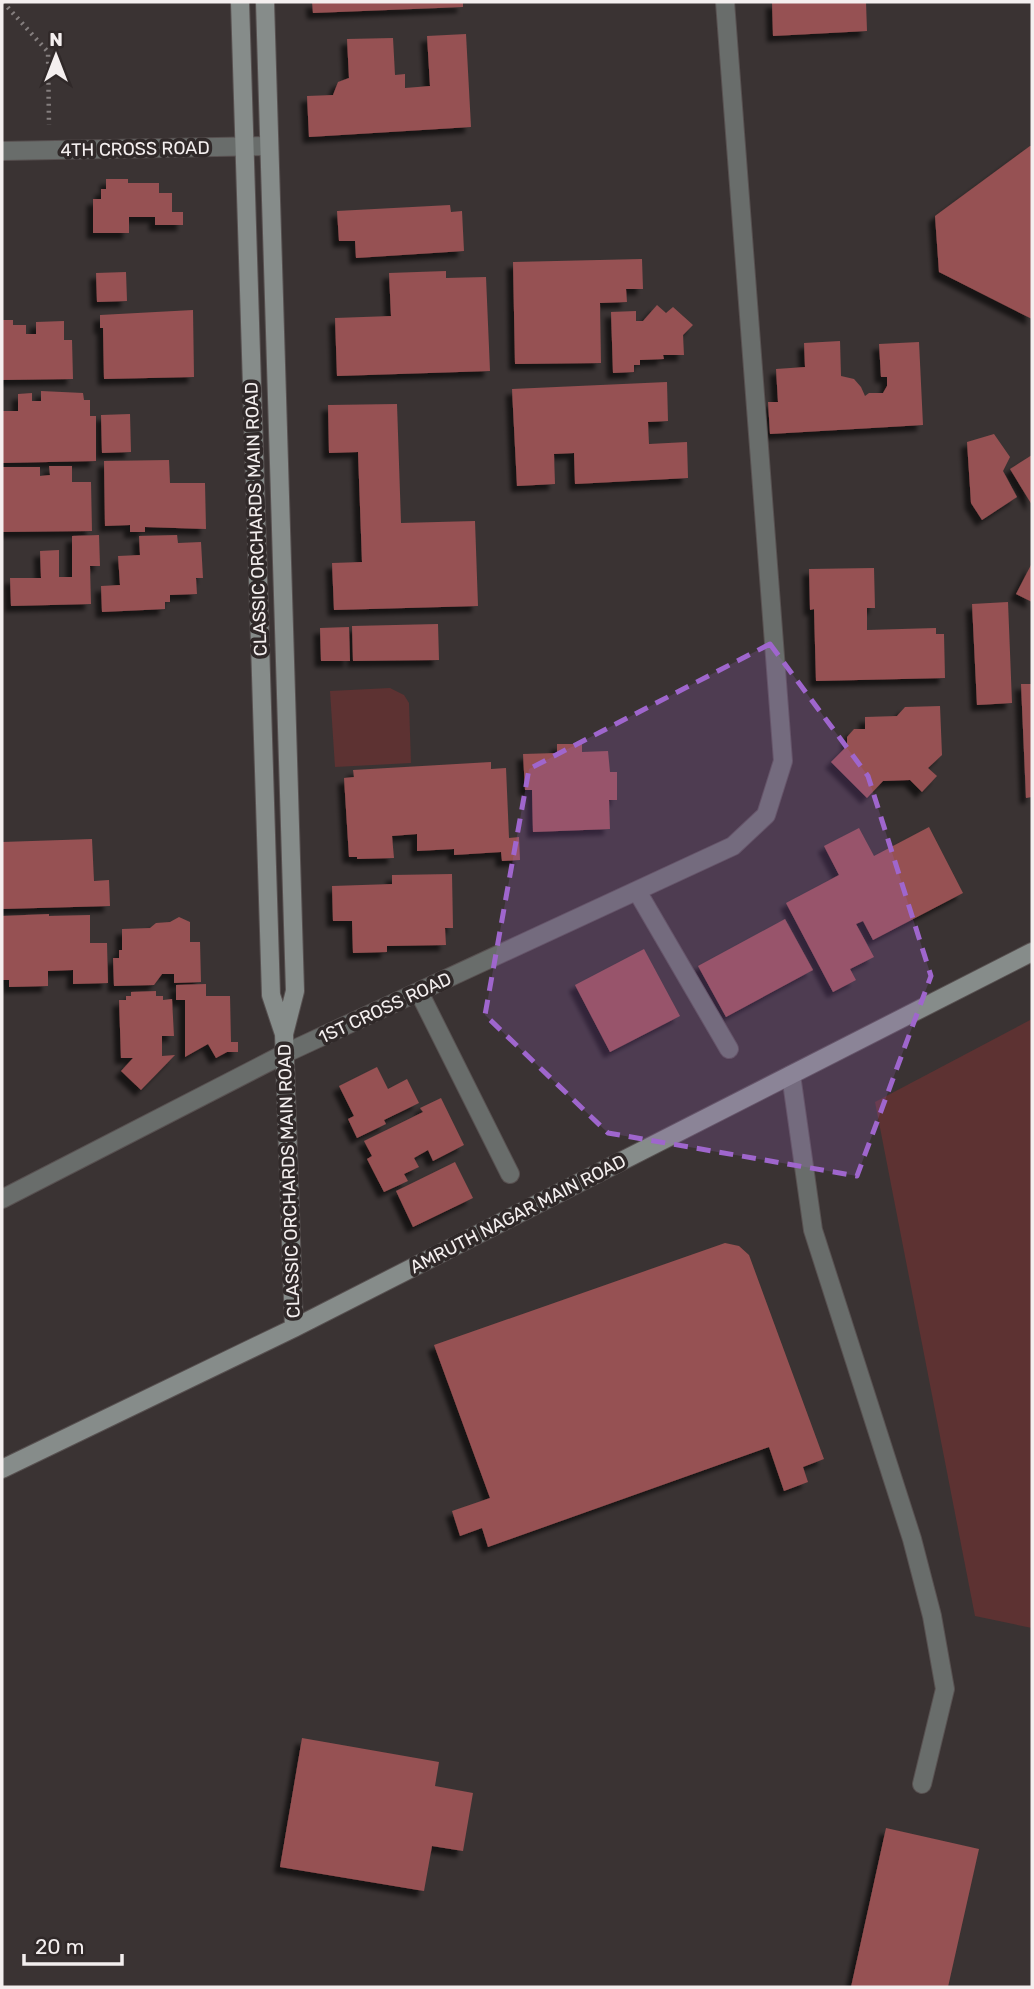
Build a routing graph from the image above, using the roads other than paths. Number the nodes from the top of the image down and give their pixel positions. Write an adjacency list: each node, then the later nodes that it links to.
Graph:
1 (240, 2): 4 (street, CLASSIC ORCHARDS MAIN ROAD)
2 (265, 2): 5 (street, CLASSIC ORCHARDS MAIN ROAD)
3 (725, 2): 7 (street, 1ST CROSS ROAD)
4 (244, 146): 5 (street, 4TH CROSS ROAD); 6 (street, 4TH CROSS ROAD); 10 (street, CLASSIC ORCHARDS MAIN ROAD)
5 (269, 146): 10 (street, CLASSIC ORCHARDS MAIN ROAD)
6 (2, 151)
7 (637, 891): 9 (street, 1ST CROSS ROAD); 11 (street)
8 (1032, 952): 13 (street, AMRUTH NAGAR MAIN ROAD)
9 (419, 992): 12 (street, 1ST CROSS ROAD); 14 (street)
10 (284, 1034): 12 (street, CLASSIC ORCHARDS MAIN ROAD)
11 (729, 1049)
12 (284, 1054): 15 (street, 1ST CROSS ROAD); 16 (street, CLASSIC ORCHARDS MAIN ROAD)
13 (791, 1075): 16 (street, AMRUTH NAGAR MAIN ROAD); 18 (street)
14 (510, 1174)
15 (2, 1199)
16 (294, 1328): 17 (street, AMRUTH NAGAR MAIN ROAD)
17 (2, 1469)
18 (922, 1784)

